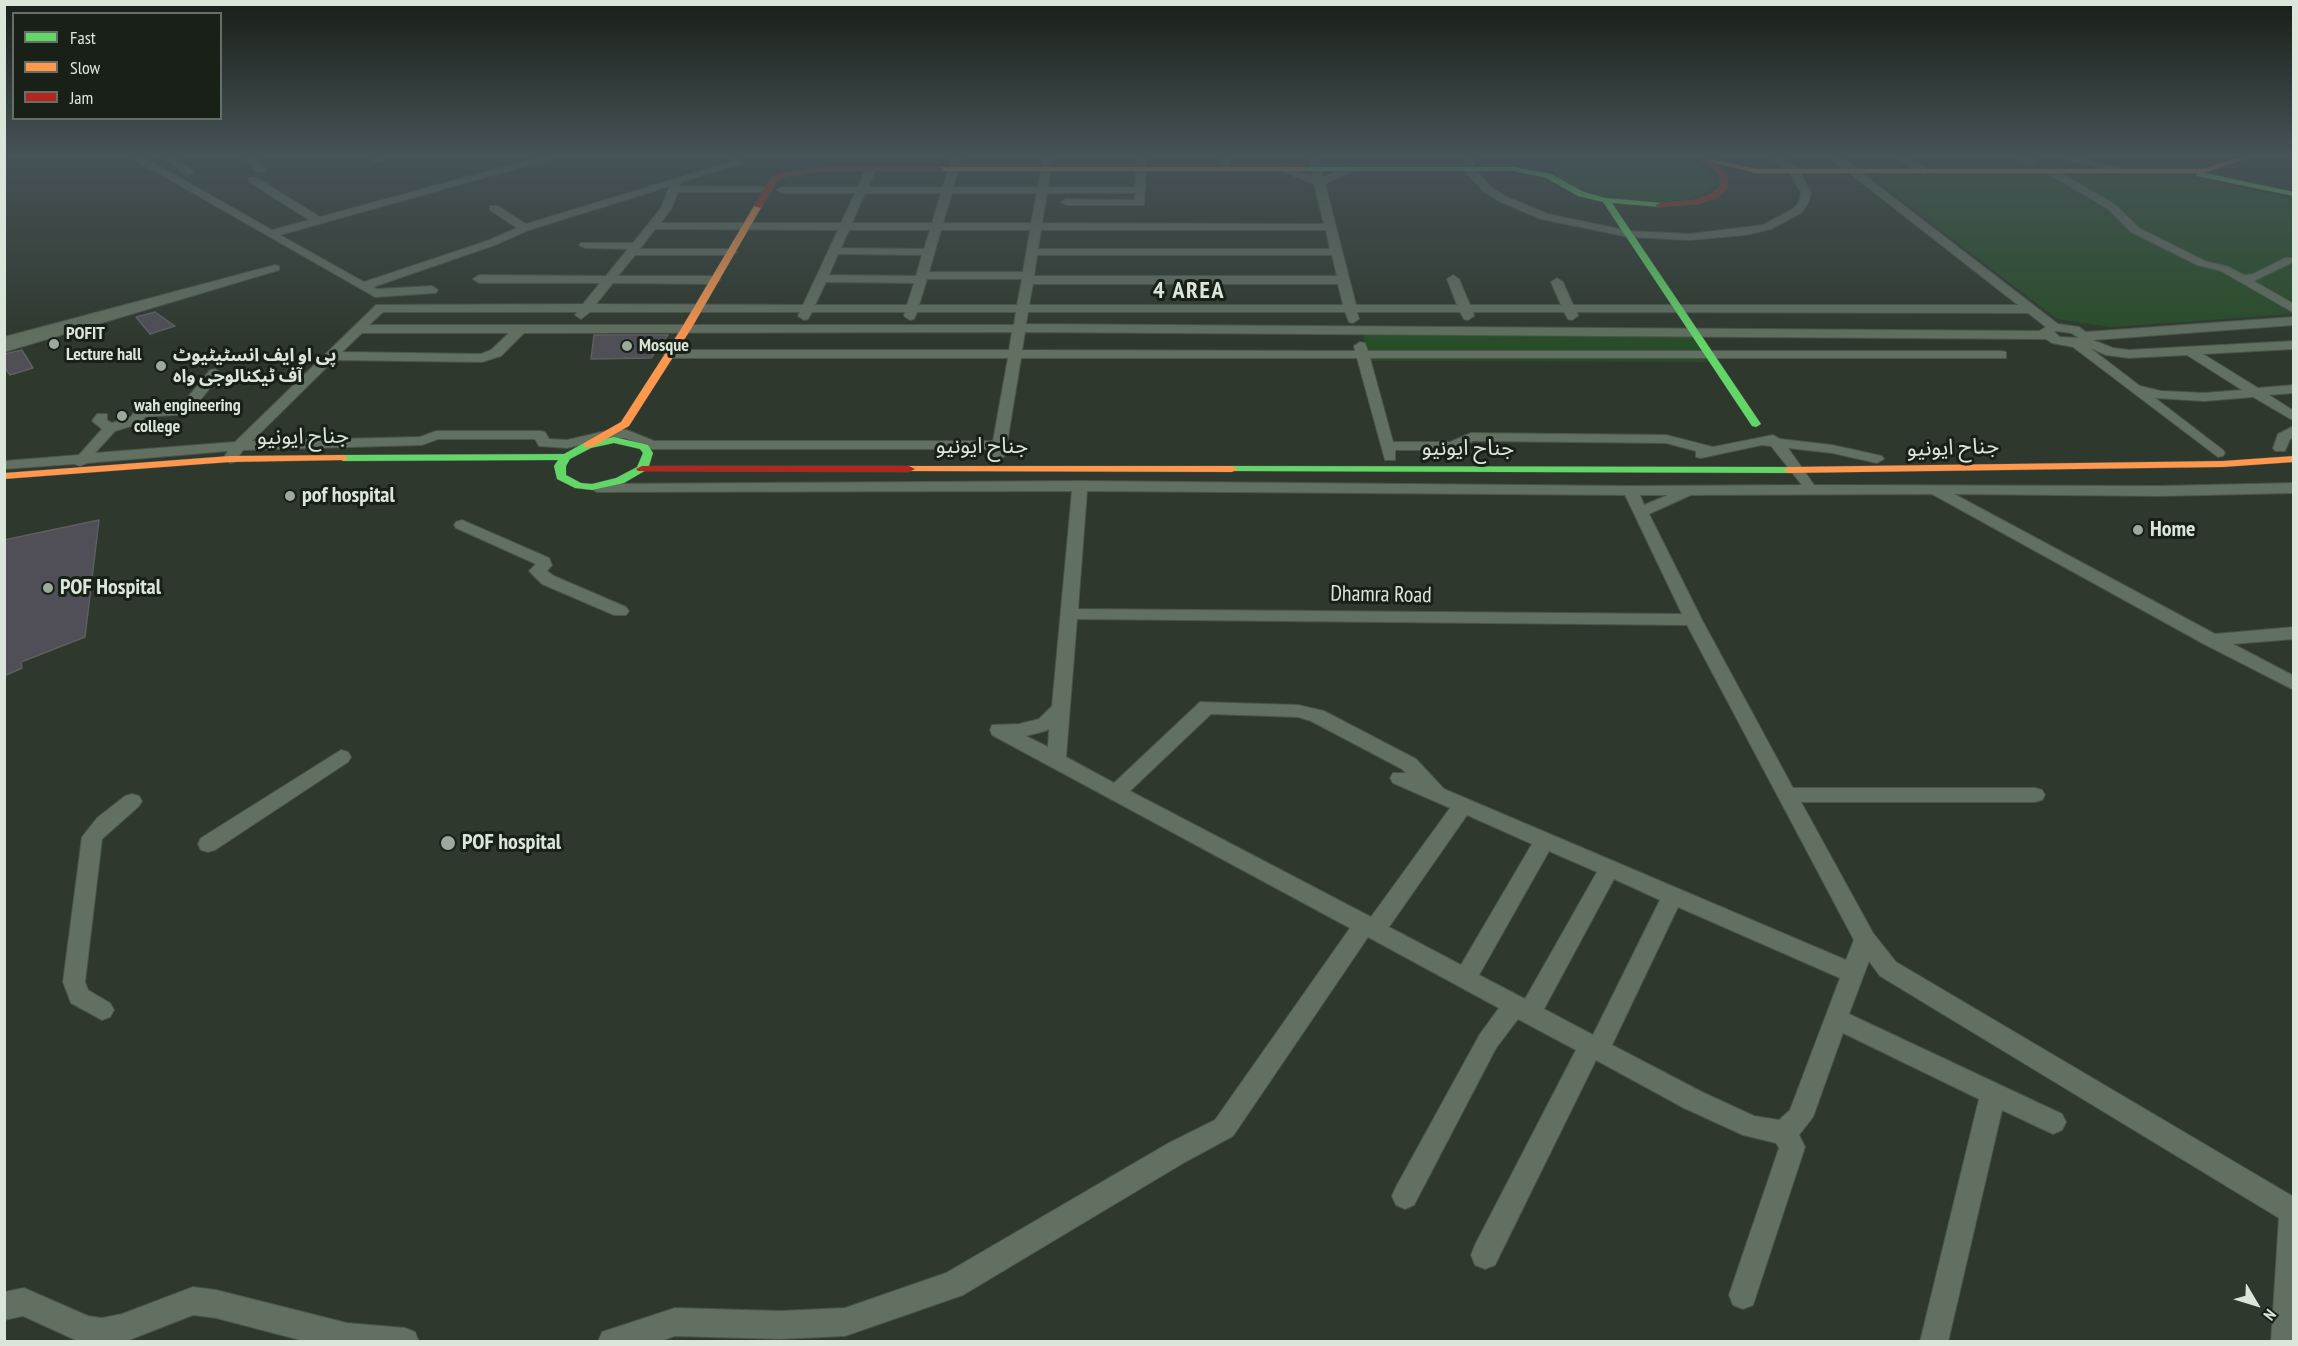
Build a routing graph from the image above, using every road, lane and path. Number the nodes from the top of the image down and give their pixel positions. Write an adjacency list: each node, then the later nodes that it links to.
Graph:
1 (246, 220): 26 (street)
2 (322, 220): 17 (street)
3 (512, 220): 25 (street)
4 (557, 220): 25 (street)
5 (657, 220): 18 (street)
6 (750, 220): 19 (main road)
7 (848, 220): 20 (street)
8 (939, 220): 22 (street)
9 (1038, 220): 23 (street)
10 (1139, 220): 36 (street)
11 (1329, 220): 21 (street)
12 (1558, 220): 27 (street)
13 (1619, 220): 27 (main road)
14 (1784, 220): 27 (street)
15 (1913, 220): 60 (street)
16 (2125, 220): 43 (street)
17 (318, 221): 26 (street)
18 (652, 226): 19 (street); 29 (street)
19 (746, 226): 20 (street); 31 (main road)
20 (845, 226): 22 (street); 30 (street)
21 (1330, 226): 24 (street); 34 (street)
22 (937, 227): 23 (street); 32 (street)
23 (1037, 227): 33 (street); 36 (street)
24 (1230, 227): 36 (street); 45 (street)
25 (525, 228): 48 (street)
26 (271, 234): 48 (street)
27 (1629, 234): 57 (main road)
28 (585, 245): 29 (street)
29 (633, 249): 31 (street); 41 (street)
30 (833, 251): 32 (street); 37 (street)
31 (731, 252): 44 (main road)
32 (930, 252): 38 (street)
33 (1033, 252): 36 (street); 39 (street)
34 (1337, 252): 45 (street); 46 (street)
35 (2289, 260): 43 (street)
36 (1138, 267): 39 (street); 45 (street); 45 (street); 45 (street); 59 (street); 71 (street)
37 (821, 278): 38 (street); 53 (street)
38 (922, 278): 39 (street); 51 (street)
39 (1029, 278): 59 (street)
40 (479, 279): 41 (street)
41 (609, 279): 44 (street); 58 (street)
42 (1453, 279): 55 (street)
43 (2244, 279): 50 (street); 61 (street)
44 (714, 280): 52 (main road)
45 (1234, 280): 46 (street); 54 (street); 63 (street)
46 (1343, 280): 54 (street)
47 (1557, 282): 56 (street)
48 (364, 286): 49 (street)
49 (432, 290)
50 (2294, 303)
51 (914, 307): 53 (street); 59 (street); 68 (street)
52 (698, 308): 53 (street); 58 (street); 66 (main road)
53 (807, 308): 67 (street)
54 (1350, 308): 55 (street); 72 (street)
55 (1465, 308): 56 (street); 73 (street)
56 (1569, 308): 57 (street); 74 (street)
57 (1681, 308): 60 (street); 75 (main road)
58 (587, 309): 65 (street); 69 (street)
59 (1024, 309): 70 (street)
60 (2030, 309): 76 (street)
61 (2294, 309)
62 (2294, 321): 77 (street)
63 (1238, 328): 71 (street); 72 (street)
64 (520, 329): 65 (street); 69 (street); 88 (street)
65 (570, 329): 66 (street)
66 (686, 329): 67 (street); 83 (main road)
67 (799, 329): 68 (street)
68 (905, 329): 70 (street)
69 (359, 330): 88 (street)
70 (1020, 330): 71 (street); 84 (street)
71 (1136, 330)
72 (1356, 330): 73 (street); 86 (street)
73 (1474, 330): 74 (street)
74 (1579, 331): 75 (street)
75 (1695, 331): 76 (street); 85 (main road)
76 (2050, 331): 78 (street)
77 (2158, 331): 78 (street); 82 (street)
78 (2083, 340): 82 (street); 90 (street)
79 (4, 341): 81 (street)
80 (2294, 345): 82 (street)
81 (4, 348)
82 (2190, 351): 92 (street)
83 (670, 354): 84 (street); 97 (main road)
84 (1015, 354): 86 (street); 102 (street)
85 (1710, 354): 86 (street); 87 (street); 94 (main road)
86 (1363, 355): 104 (street)
87 (2001, 355)
88 (332, 356): 100 (street)
89 (215, 373): 109 (street)
90 (2136, 389): 92 (street); 106 (street)
91 (2294, 389): 92 (street)
92 (2253, 392): 93 (street)
93 (2294, 417)
94 (1756, 424): 98 (street)
95 (2294, 430): 101 (street)
96 (610, 434): 97 (street); 99 (main road); 100 (street)
97 (630, 434): 99 (main road); 102 (street); 105 (main road)
98 (1770, 441): 103 (street); 111 (street); 113 (street)
99 (588, 445): 107 (main road)
100 (239, 446): 109 (street); 110 (street)
101 (2287, 448): 106 (main road, جناح ایونیو)
102 (999, 451): 104 (main road, جناح ایونیو); 105 (main road, جناح ایونیو)
103 (1711, 451): 104 (street); 108 (street)
104 (1389, 452): 108 (main road, جناح ایونیو)
105 (648, 453): 115 (main road)
106 (2218, 453): 111 (main road, جناح ایونیو)
107 (566, 457): 110 (main road, جناح ایونیو); 119 (main road)
108 (1690, 457): 113 (main road, جناح ایونیو)
109 (84, 458): 114 (street); 118 (street)
110 (230, 459): 118 (main road, جناح ایونیو)
111 (1877, 459): 113 (main road, جناح ایونیو)
112 (2294, 459): 117 (main road, جناح ایونیو)
113 (1786, 464): 116 (main road, جناح ایونیو); 117 (main road, جناح ایونیو); 125 (street); 127 (street)
114 (4, 465)
115 (642, 469): 116 (main road, جناح ایونیو); 122 (main road)
116 (1710, 469): 127 (street)
117 (1864, 470): 125 (street)
118 (73, 471): 120 (main road, جناح ایونیو)
119 (559, 471): 122 (main road); 123 (main road, جناح ایونیو)
120 (4, 476)
121 (1080, 486): 122 (street); 129 (street); 135 (street)
122 (592, 487)
123 (4, 488)
124 (2294, 488): 130 (street)
125 (1819, 489): 127 (street); 128 (street)
126 (1694, 490): 127 (street); 129 (street); 131 (street)
127 (1788, 490)
128 (1867, 490): 130 (street); 132 (street)
129 (1630, 491): 131 (street)
130 (1937, 491): 132 (street)
131 (1641, 512): 136 (street)
132 (1972, 512): 138 (street)
133 (462, 525): 134 (street)
134 (620, 611)
135 (1069, 614): 136 (street, Dhamra Road); 140 (street)
136 (1693, 620): 146 (street)
137 (2294, 633): 138 (street)
138 (2210, 640): 139 (street)
139 (2294, 684)
140 (1060, 707): 142 (street); 142 (street)
141 (341, 757): 151 (street)
142 (1056, 760): 144 (street)
143 (1400, 778): 145 (street)
144 (1117, 792): 145 (street); 154 (street)
145 (1438, 795): 149 (street)
146 (1787, 795): 147 (street); 155 (street)
147 (2035, 795)
148 (132, 801): 159 (street)
149 (1463, 806): 150 (street); 154 (street)
150 (1544, 841): 152 (street); 157 (street)
151 (208, 844)
152 (1609, 869): 153 (street); 158 (street)
153 (1673, 897): 156 (street); 161 (street)
154 (1370, 926): 157 (street); 171 (street)
155 (1865, 940): 156 (street); 166 (street)
156 (1853, 973): 160 (street)
157 (1465, 978): 158 (street)
158 (1523, 1009): 161 (street); 165 (street)
159 (102, 1010)
160 (1836, 1019): 162 (street); 164 (street)
161 (1594, 1047): 164 (street); 167 (street)
162 (1994, 1094): 163 (street); 172 (street)
163 (2053, 1122)
164 (1784, 1133): 168 (street)
165 (1405, 1196)
166 (2293, 1212): 173 (street)
167 (1485, 1255)
168 (1743, 1295)
169 (4, 1306): 170 (street)
170 (405, 1341)
171 (612, 1341)
172 (1934, 1341)
173 (2285, 1341)

